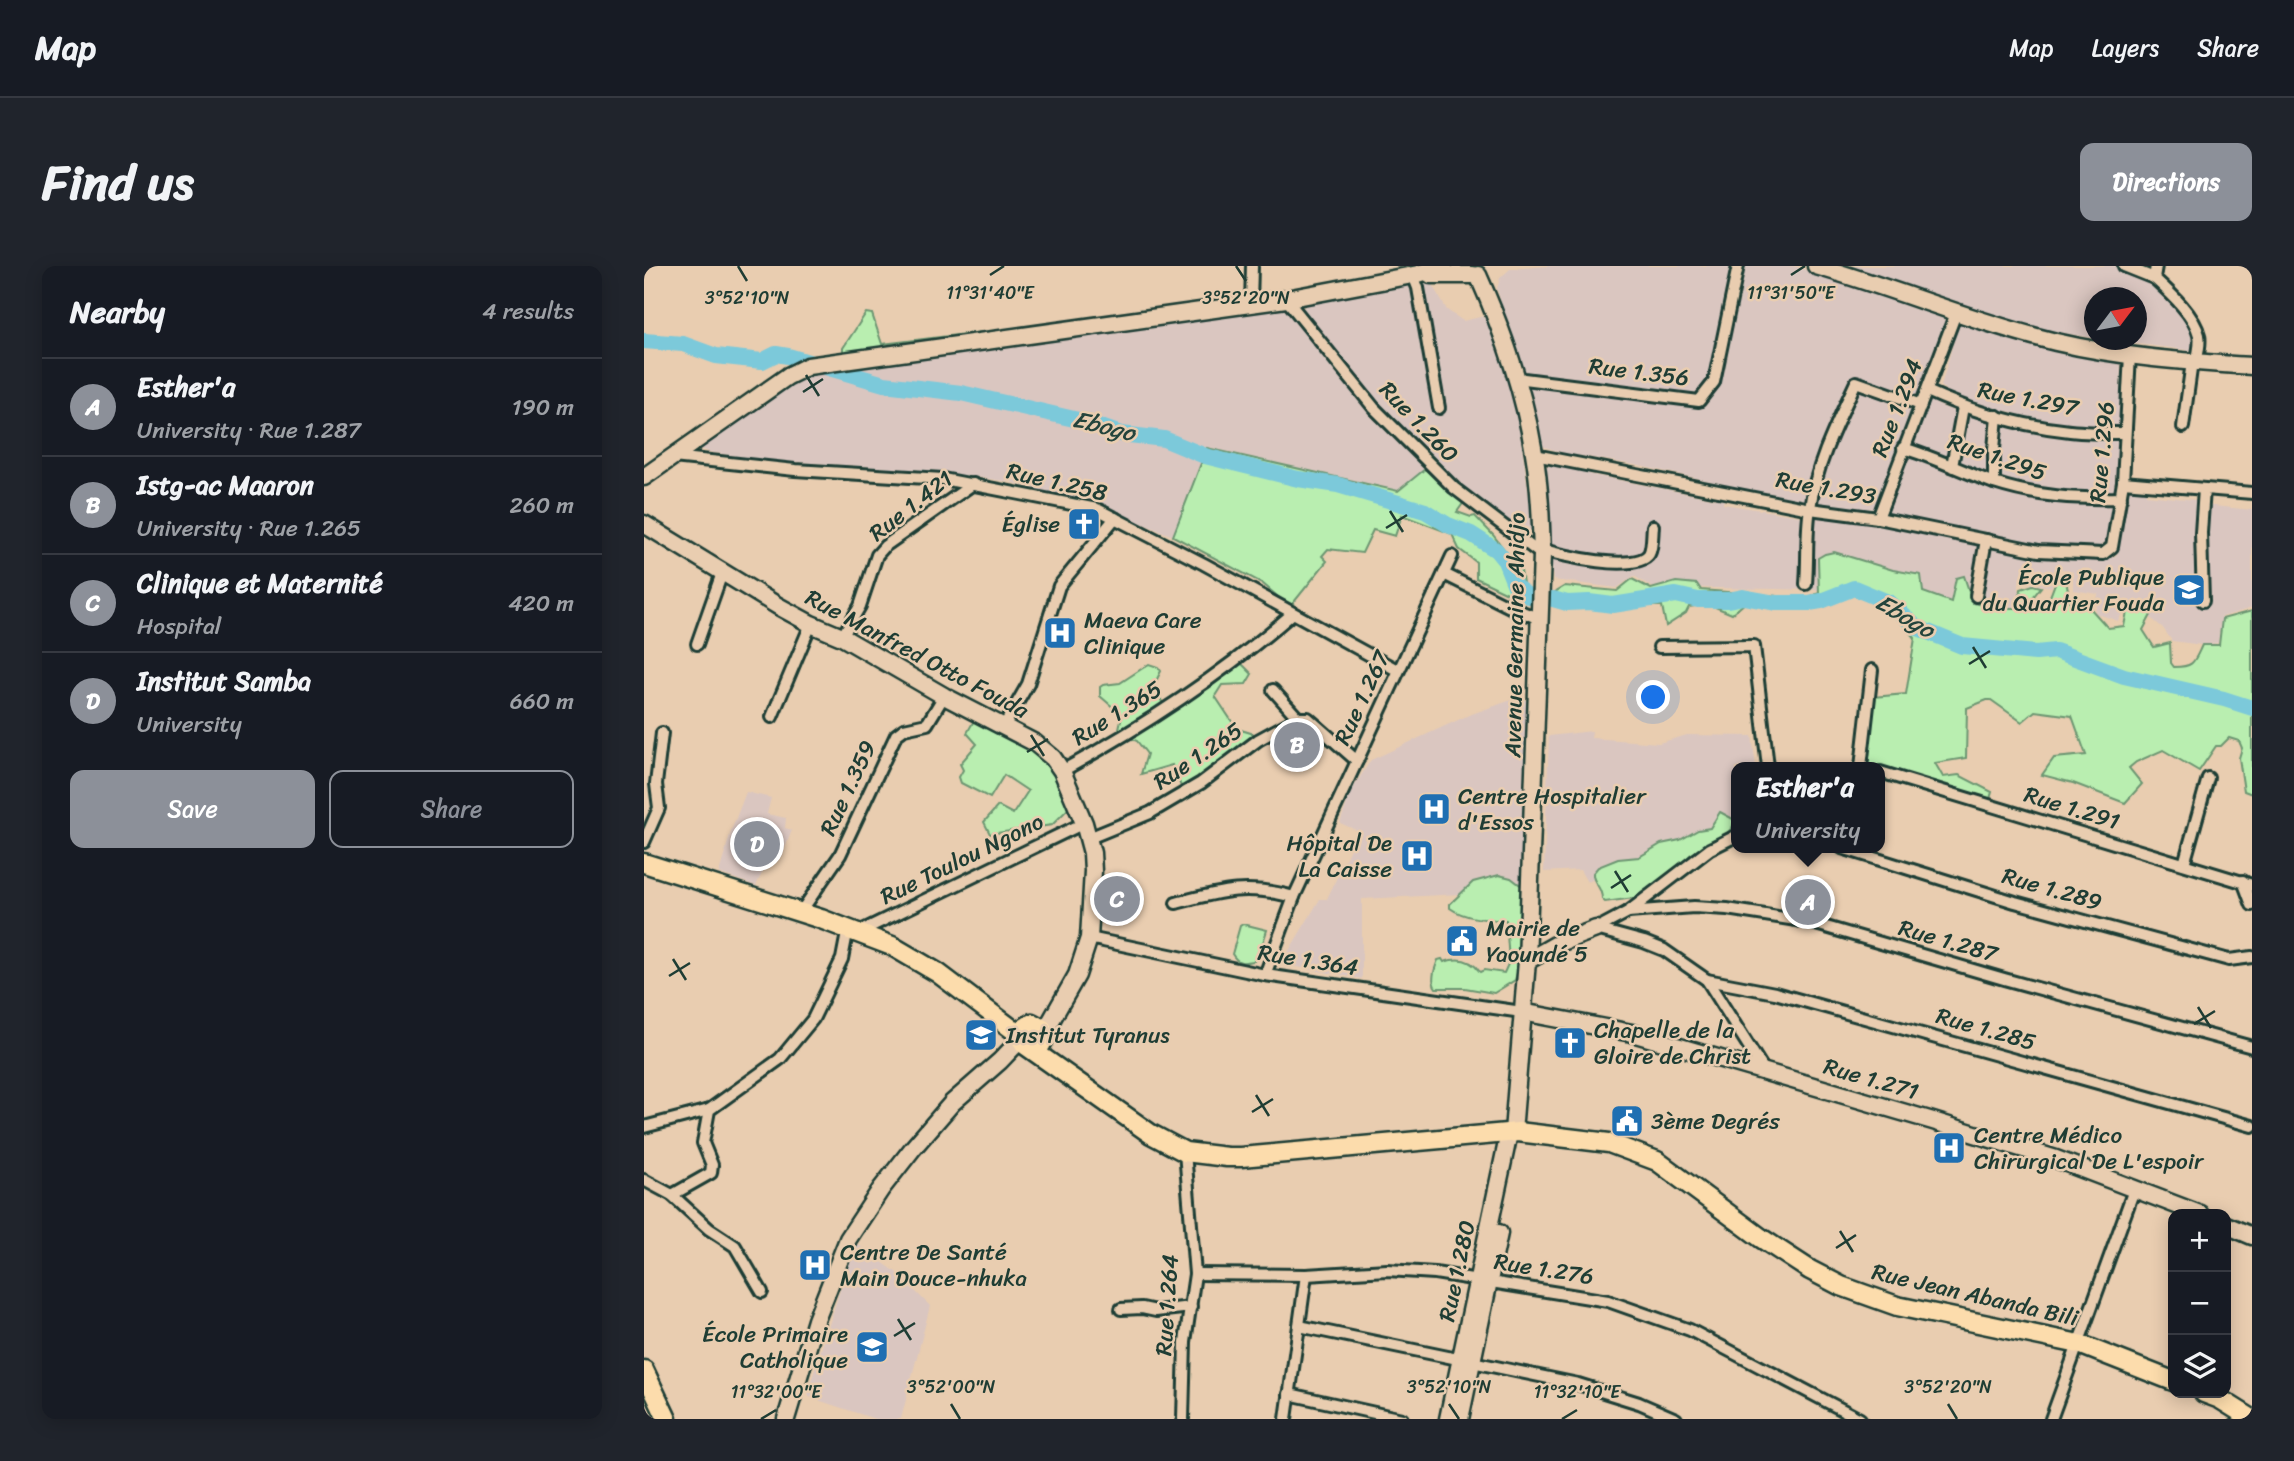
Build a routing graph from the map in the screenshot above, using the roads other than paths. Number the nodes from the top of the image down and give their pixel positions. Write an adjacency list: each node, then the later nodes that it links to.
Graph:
1 (1252, 266): 11 (street)
2 (1444, 266): 8 (street)
3 (1738, 266): 16 (street, Rue 1.356)
4 (1816, 266): 12 (street)
5 (2124, 266): 9 (street)
6 (2157, 266): 9 (street)
7 (1477, 270): 8 (street); 16 (street, Avenue Germaine Ahidjo)
8 (1416, 275): 10 (street); 20 (street)
9 (2154, 278): 14 (street)
10 (1286, 299): 11 (street); 42 (street, Rue 1.260)
11 (1251, 304): 26 (street)
12 (1956, 313): 13 (street); 17 (street, Rue 1.294)
13 (2130, 355): 14 (street); 23 (street, Rue 1.296)
14 (2194, 363): 15 (street); 22 (street)
15 (2252, 366)
16 (1516, 378): 25 (street, Avenue Germaine Ahidjo)
17 (1927, 391): 18 (street, Rue 1.294); 19 (street, Rue 1.297)
18 (1921, 405): 24 (street, Rue 1.294); 35 (street)
19 (1963, 407): 21 (street, Rue 1.297); 27 (street)
20 (1439, 408)
21 (1997, 416): 23 (street, Rue 1.297); 30 (street)
22 (2183, 427)
23 (2125, 433): 29 (street, Rue 1.296)
24 (1903, 448): 27 (street, Rue 1.295); 37 (street, Rue 1.294)
25 (1535, 455): 35 (street, Rue 1.293); 42 (street, Avenue Germaine Ahidjo)
26 (670, 457): 28 (street); 31 (street, Rue 1.258)
27 (1952, 466): 30 (street, Rue 1.295)
28 (644, 477)
29 (2123, 482): 32 (street); 34 (street, Rue 1.296)
30 (1994, 483): 34 (street, Rue 1.295)
31 (973, 484): 36 (street, Rue 1.258); 52 (street, Rue 1.421)
32 (2204, 489): 33 (street); 48 (street)
33 (2252, 493)
34 (2121, 498): 41 (street, Rue 1.296)
35 (1810, 509): 37 (street, Rue 1.293); 46 (street)
36 (1115, 517): 49 (street, Rue 1.258); 61 (street)
37 (1878, 518): 40 (street, Rue 1.293)
38 (644, 524): 44 (street, Rue Manfred Otto Fouda)
39 (1653, 526): 42 (street)
40 (1986, 540): 41 (street, Rue 1.293); 47 (street)
41 (2110, 551)
42 (1542, 552): 50 (street, Avenue Germaine Ahidjo)
43 (1452, 556): 45 (street, Rue 1.267)
44 (722, 573): 51 (street, Rue Manfred Otto Fouda); 53 (street)
45 (1444, 574): 50 (street); 55 (street, Rue 1.267)
46 (1806, 583)
47 (1976, 596)
48 (2203, 601)
49 (1292, 614): 55 (street, Rue 1.258); 66 (street, Rue 1.365)
50 (1540, 619): 85 (street, Avenue Germaine Ahidjo)
51 (811, 624): 52 (street, Rue Manfred Otto Fouda); 59 (street)
52 (842, 637): 58 (street, Rue Manfred Otto Fouda)
53 (697, 644)
54 (1659, 647): 64 (street)
55 (1397, 670): 63 (street, Rue 1.267)
56 (1872, 670): 65 (street)
57 (1273, 690): 60 (street)
58 (944, 696): 61 (street, Rue Manfred Otto Fouda); 80 (street, Rue 1.359)
59 (772, 718)
60 (1298, 718): 63 (street); 69 (street, Rue 1.265)
61 (1004, 726): 66 (street, Rue Manfred Otto Fouda)
62 (662, 733): 71 (street)
63 (1357, 761): 76 (street, Rue 1.267)
64 (1767, 762)
65 (1862, 762)
66 (1062, 771): 69 (street, Rue Manfred Otto Fouda)
67 (1885, 774): 74 (street, Rue 1.291)
68 (2208, 778): 74 (street)
69 (1086, 830): 82 (street, Rue Toulou Ngono); 83 (street, Rue Manfred Otto Fouda)
70 (1731, 838): 79 (street)
71 (644, 842)
72 (1858, 853): 84 (street, Rue 1.289)
73 (644, 863): 80 (main road)
74 (2184, 864): 75 (street, Rue 1.291)
75 (2247, 883): 78 (street)
76 (1294, 897): 77 (street); 86 (street, Rue 1.267)
77 (1176, 903)
78 (2252, 905)
79 (1628, 912): 81 (street); 90 (street, Rue 1.287)
80 (800, 913): 82 (main road)
81 (1596, 929): 85 (street); 87 (street)
82 (853, 930): 89 (main road); 92 (street)
83 (1089, 937): 86 (street, Rue 1.364); 89 (street, Rue Manfred Otto Fouda)
84 (2252, 957)
85 (1527, 961): 88 (street, Avenue Germaine Ahidjo)
86 (1265, 975): 88 (street, Rue 1.364)
87 (1707, 980): 91 (street); 93 (street, Rue 1.285)
88 (1522, 1012): 91 (street, Rue 1.271); 95 (street, Avenue Germaine Ahidjo)
89 (1032, 1035): 96 (main road); 117 (street)
90 (2252, 1047)
91 (1765, 1073): 98 (street, Rue 1.271)
92 (709, 1110): 94 (street); 99 (street)
93 (2252, 1126)
94 (644, 1127)
95 (1513, 1132): 96 (main road, Rue Jean Abanda Bili); 105 (street, Rue 1.280); 110 (main road, Rue Jean Abanda Bili)
96 (1185, 1152): 103 (street, Rue 1.264)
97 (644, 1181): 99 (street)
98 (2135, 1187): 100 (street, Rue 1.271); 110 (street)
99 (672, 1195): 106 (street)
100 (2188, 1209)
101 (2231, 1227): 102 (street)
102 (2252, 1236)
103 (1195, 1274): 104 (street, Rue 1.276); 107 (street, Rue 1.264)
104 (1306, 1275): 105 (street, Rue 1.276); 109 (street)
105 (1484, 1281): 111 (street, Rue 1.280); 124 (street, Rue 1.276)
106 (762, 1292)
107 (1191, 1307): 108 (street); 118 (street, Rue 1.264)
108 (1121, 1309)
109 (1299, 1326): 111 (street); 114 (street)
110 (2079, 1344): 113 (main road, Rue Jean Abanda Bili); 125 (street)
111 (1466, 1362): 121 (street, Rue 1.280); 122 (street, Rue 1.280); 123 (street)
112 (644, 1370): 116 (main road)
113 (2168, 1379)
114 (1289, 1394): 119 (street); 120 (street)
115 (2217, 1398): 126 (main road)
116 (667, 1419)
117 (786, 1419)
118 (1183, 1419)
119 (1286, 1419)
120 (1402, 1419)
121 (1448, 1419)
122 (1460, 1419)
123 (1676, 1419)
124 (1860, 1419)
125 (2051, 1419)
126 (2252, 1419)

